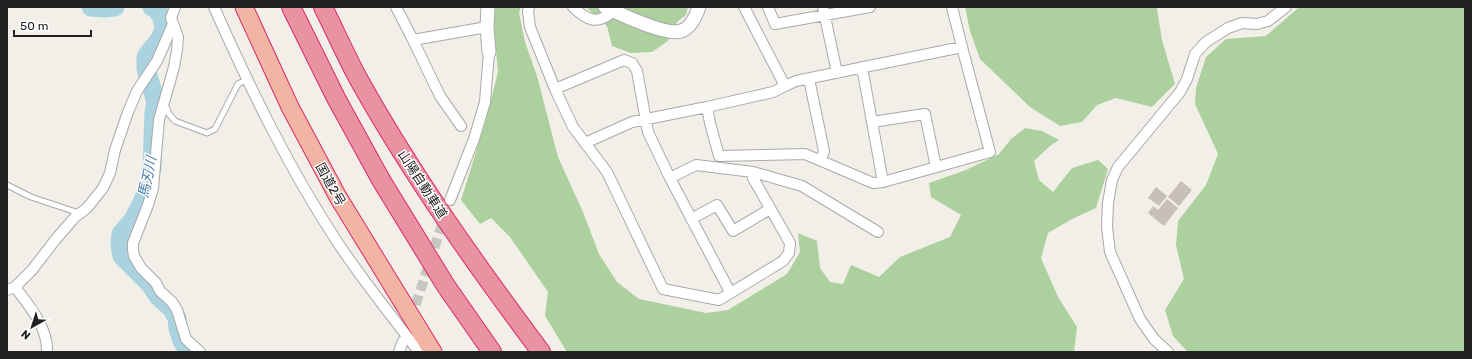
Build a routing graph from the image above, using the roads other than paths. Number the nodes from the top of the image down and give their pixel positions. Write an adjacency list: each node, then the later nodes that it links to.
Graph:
1 (214, 7): 26 (street)
2 (244, 7): 53 (highway, 国道2号)
3 (292, 7): 54 (highway)
4 (322, 7): 55 (highway, 山陽自動車道)
5 (396, 7): 20 (street)
6 (488, 7): 19 (street)
7 (529, 7): 28 (street)
8 (573, 7): 16 (street)
9 (698, 7): 16 (street)
10 (744, 7): 27 (street)
11 (768, 7): 17 (street)
12 (870, 7): 17 (street)
13 (952, 7): 21 (street)
14 (1286, 7): 56 (street)
15 (173, 8): 18 (street)
16 (609, 9)
17 (824, 11): 24 (street)
18 (173, 24): 29 (street); 43 (street)
19 (487, 27): 20 (street); 22 (street)
20 (412, 40): 33 (street)
21 (962, 47): 23 (street); 36 (street)
22 (489, 52): 41 (street)
23 (862, 66): 24 (street); 32 (street)
24 (837, 73): 25 (street)
25 (808, 79): 27 (street); 35 (street)
26 (246, 80): 29 (lane); 52 (street)
27 (785, 86): 30 (street)
28 (555, 89): 31 (street); 34 (street)
29 (164, 103): 50 (street)
30 (708, 107): 31 (street); 35 (street)
31 (646, 120): 34 (street); 38 (street)
32 (872, 122): 36 (street); 39 (street)
33 (461, 126)
34 (585, 143): 47 (street)
35 (821, 160): 39 (street)
36 (936, 167): 39 (street)
37 (753, 172): 38 (street); 42 (street); 45 (street)
38 (670, 178): 44 (street)
39 (883, 182)
40 (7, 185): 43 (lane)
41 (450, 200)
42 (770, 209): 44 (street); 47 (street)
43 (80, 213): 46 (street)
44 (691, 219): 47 (street)
45 (878, 232)
46 (11, 288): 49 (street)
47 (730, 292)
48 (403, 341): 51 (street)
49 (47, 352)
50 (200, 352)
51 (399, 352)
52 (419, 352)
53 (433, 352)
54 (492, 352)
55 (540, 352)
56 (1168, 352)

